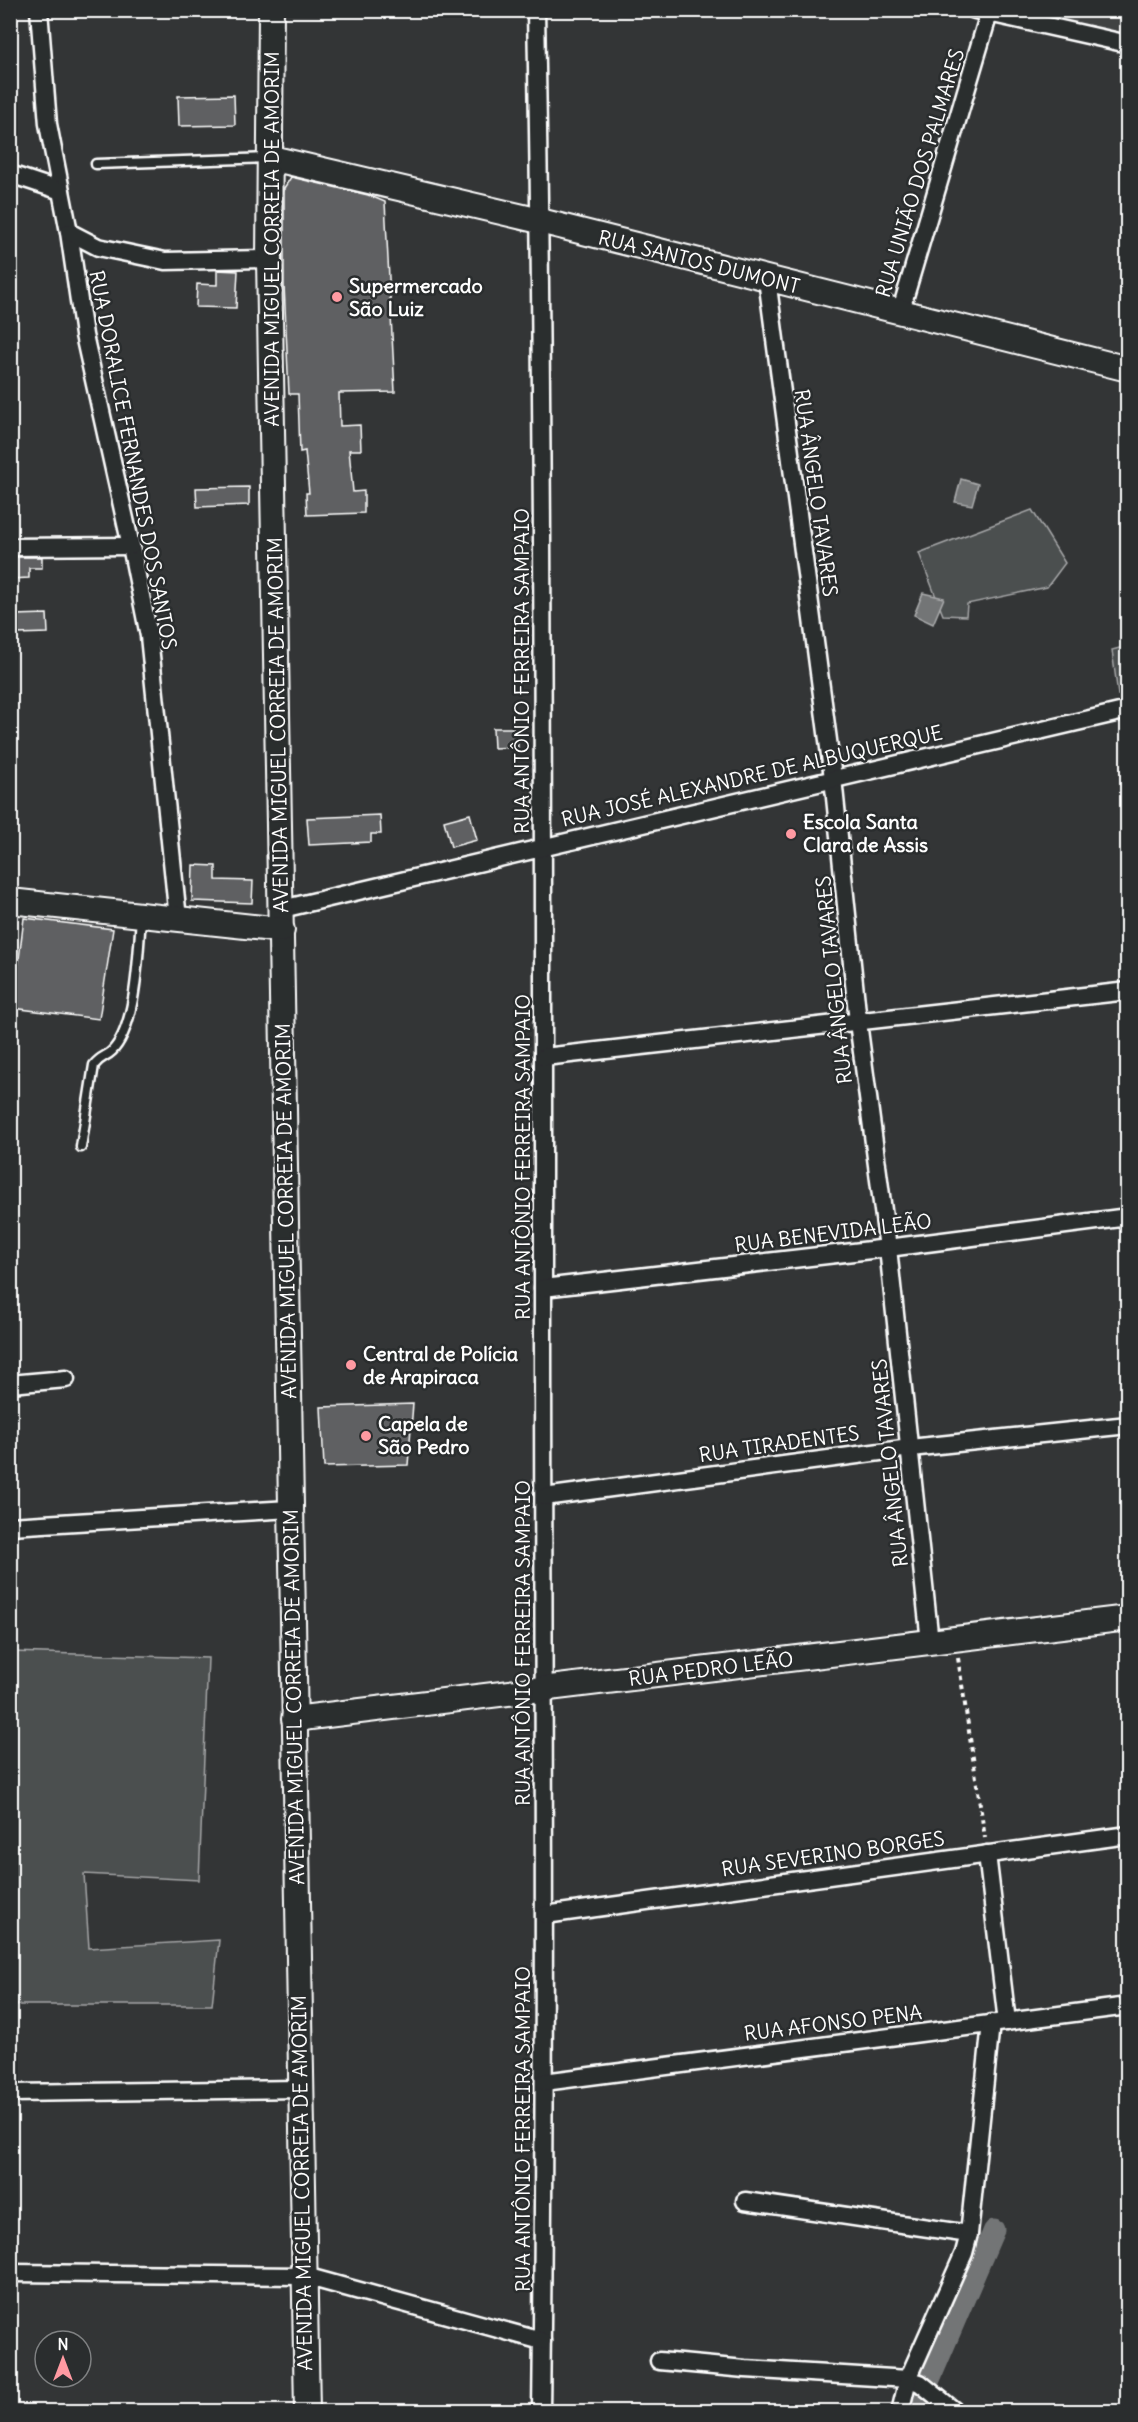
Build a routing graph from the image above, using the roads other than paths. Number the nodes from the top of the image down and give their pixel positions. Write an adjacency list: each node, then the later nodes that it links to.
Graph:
1 (39, 10): 9 (street, RUA DORALICE FERNANDES DOS SANTOS)
2 (271, 10): 6 (street, AVENIDA MIGUEL CORREIA DE AMORIM)
3 (536, 10): 10 (street, RUA ANTÔNIO FERREIRA SAMPAIO)
4 (985, 12): 5 (street); 14 (street, RUA UNIÃO DOS PALMARES)
5 (1128, 44)
6 (271, 158): 7 (lane); 10 (street, RUA SANTOS DUMONT); 12 (street, AVENIDA MIGUEL CORREIA DE AMORIM)
7 (96, 164)
8 (10, 174): 9 (street)
9 (61, 191): 11 (street, RUA DORALICE FERNANDES DOS SANTOS)
10 (540, 221): 13 (street, RUA SANTOS DUMONT); 20 (street, RUA ANTÔNIO FERREIRA SAMPAIO)
11 (69, 232): 12 (street); 16 (street, RUA DORALICE FERNANDES DOS SANTOS)
12 (269, 259): 24 (street, AVENIDA MIGUEL CORREIA DE AMORIM)
13 (767, 279): 14 (street, RUA SANTOS DUMONT); 19 (street, RUA ÂNGELO TAVARES)
14 (900, 313): 15 (street, RUA SANTOS DUMONT)
15 (1128, 369)
16 (131, 546): 17 (street); 23 (street, RUA DORALICE FERNANDES DOS SANTOS)
17 (10, 547)
18 (1128, 710): 19 (street, RUA JOSÉ ALEXANDRE DE ALBUQUERQUE)
19 (833, 778): 20 (street, RUA JOSÉ ALEXANDRE DE ALBUQUERQUE); 26 (street, RUA ÂNGELO TAVARES)
20 (544, 847): 24 (street, RUA JOSÉ ALEXANDRE DE ALBUQUERQUE); 27 (street, RUA ANTÔNIO FERREIRA SAMPAIO)
21 (10, 901): 22 (street)
22 (142, 916): 23 (street); 28 (lane)
23 (178, 919): 24 (street)
24 (282, 920): 37 (street, AVENIDA MIGUEL CORREIA DE AMORIM)
25 (1128, 991): 26 (street)
26 (858, 1022): 27 (street); 30 (street, RUA ÂNGELO TAVARES)
27 (544, 1057): 31 (street, RUA ANTÔNIO FERREIRA SAMPAIO)
28 (81, 1148)
29 (1128, 1217): 30 (street, RUA BENEVIDA LEÃO)
30 (888, 1248): 31 (street, RUA BENEVIDA LEÃO); 35 (street, RUA ÂNGELO TAVARES)
31 (543, 1287): 36 (street, RUA ANTÔNIO FERREIRA SAMPAIO)
32 (66, 1379): 33 (street)
33 (10, 1384)
34 (1128, 1425): 35 (street, RUA TIRADENTES)
35 (910, 1448): 36 (street, RUA TIRADENTES); 40 (street, RUA ÂNGELO TAVARES)
36 (544, 1497): 41 (street, RUA ANTÔNIO FERREIRA SAMPAIO)
37 (291, 1509): 38 (street); 42 (street, AVENIDA MIGUEL CORREIA DE AMORIM)
38 (10, 1526)
39 (1128, 1618): 40 (street, RUA PEDRO LEÃO)
40 (930, 1642): 41 (street, RUA PEDRO LEÃO)
41 (544, 1689): 42 (street, RUA PEDRO LEÃO); 45 (street, RUA ANTÔNIO FERREIRA SAMPAIO)
42 (294, 1719): 49 (street, AVENIDA MIGUEL CORREIA DE AMORIM)
43 (1128, 1835): 44 (street, RUA SEVERINO BORGES)
44 (987, 1854): 45 (street, RUA SEVERINO BORGES); 47 (street)
45 (545, 1915): 48 (street, RUA ANTÔNIO FERREIRA SAMPAIO)
46 (1128, 2006): 47 (street, RUA AFONSO PENA)
47 (999, 2023): 48 (street, RUA AFONSO PENA); 52 (street)
48 (544, 2082): 55 (street, RUA ANTÔNIO FERREIRA SAMPAIO)
49 (300, 2089): 50 (street); 54 (street, AVENIDA MIGUEL CORREIA DE AMORIM)
50 (10, 2093)
51 (745, 2201): 52 (street)
52 (969, 2234): 57 (street)
53 (10, 2273): 54 (street)
54 (305, 2276): 55 (street); 58 (street, AVENIDA MIGUEL CORREIA DE AMORIM)
55 (542, 2341): 59 (street, RUA ANTÔNIO FERREIRA SAMPAIO)
56 (659, 2361): 57 (street)
57 (914, 2381): 60 (street); 61 (street)
58 (307, 2412)
59 (541, 2412)
60 (900, 2412)
61 (956, 2412)

